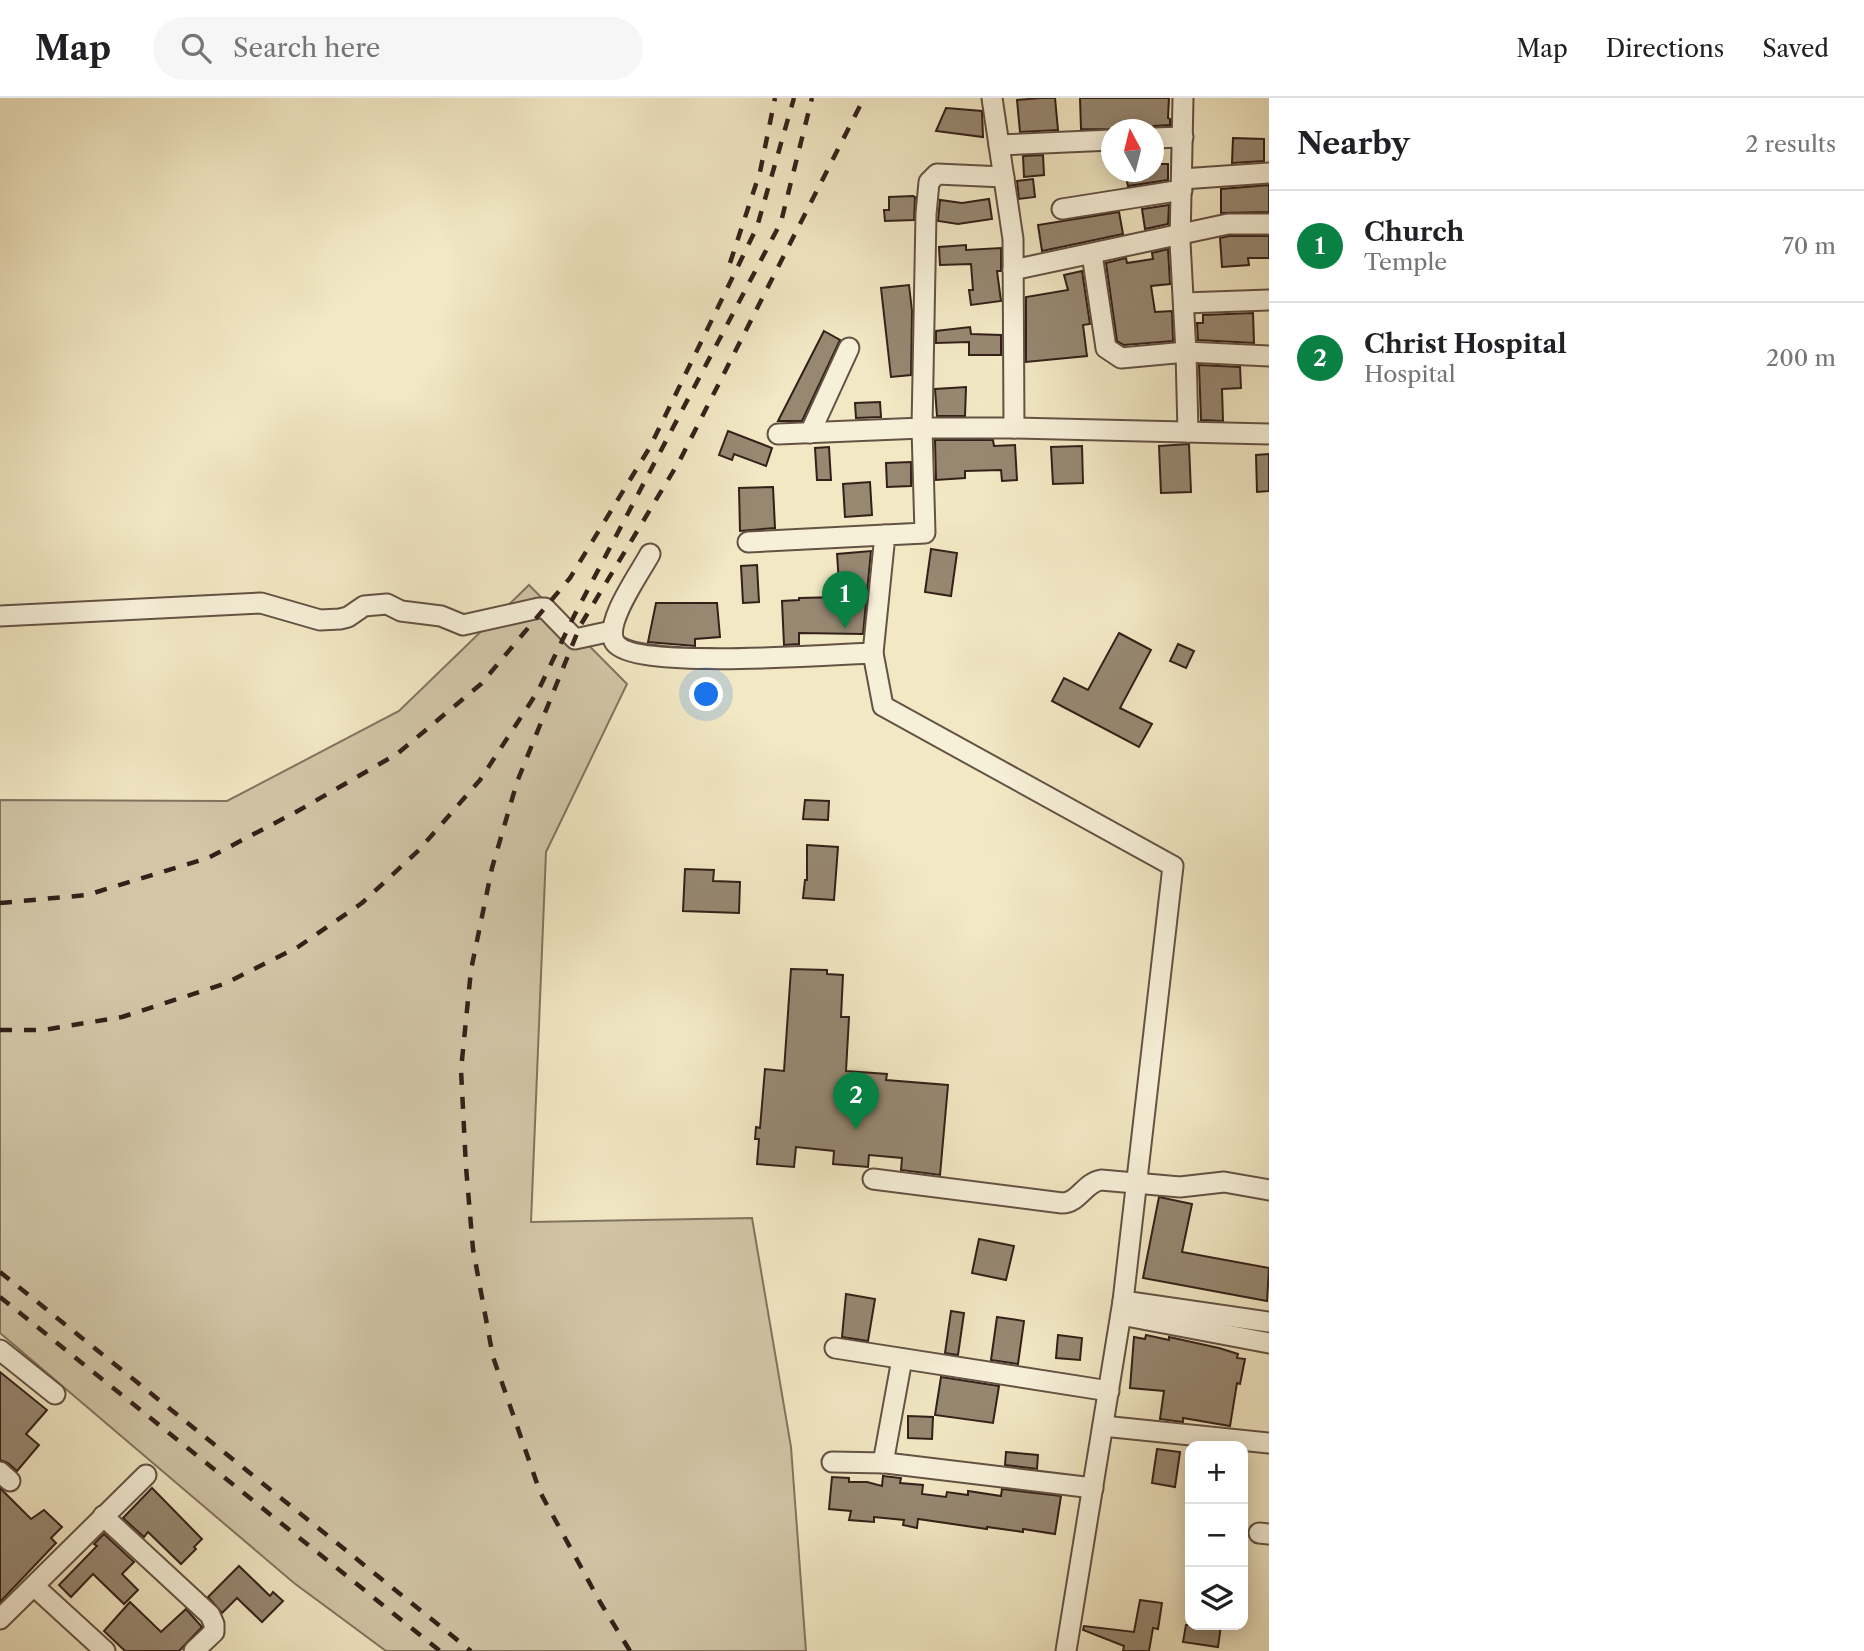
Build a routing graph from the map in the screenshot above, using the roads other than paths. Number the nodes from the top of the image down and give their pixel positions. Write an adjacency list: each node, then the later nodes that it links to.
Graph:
1 (992, 98): 6 (street)
2 (1183, 98): 3 (street)
3 (1183, 137): 4 (street); 9 (street)
4 (1164, 138)
5 (1101, 140): 6 (street)
6 (999, 145): 8 (street)
7 (1269, 173): 9 (street)
8 (1004, 177): 14 (street); 20 (street)
9 (1182, 185): 10 (street); 12 (street)
10 (1062, 209)
11 (1269, 224): 12 (street)
12 (1181, 235): 13 (street); 16 (street)
13 (1092, 254): 14 (street); 18 (street)
14 (1013, 271): 21 (street)
15 (1269, 300): 16 (street)
16 (1184, 303): 18 (street)
17 (849, 348): 23 (street)
18 (1186, 352): 19 (street); 22 (street)
19 (1269, 356)
20 (922, 428): 21 (street); 23 (street); 26 (street)
21 (1014, 428): 22 (street)
22 (1188, 432): 25 (street)
23 (810, 433): 24 (street)
24 (778, 434)
25 (1269, 435)
26 (885, 535): 27 (street); 31 (street)
27 (748, 542)
28 (650, 554): 30 (street)
29 (0, 616): 30 (street)
30 (612, 631): 31 (street)
31 (873, 653): 33 (street)
32 (873, 1179): 33 (street)
33 (1137, 1182): 34 (street); 35 (street)
34 (1269, 1189)
35 (1122, 1308): 36 (street); 37 (street); 41 (street)
36 (1269, 1322)
37 (1269, 1343)
38 (835, 1348): 40 (street)
39 (0, 1350): 42 (street)
40 (902, 1359): 41 (street); 46 (street)
41 (1109, 1391): 43 (street)
42 (55, 1394)
43 (1103, 1426): 44 (street); 48 (street)
44 (1269, 1443)
45 (832, 1462): 46 (street)
46 (883, 1463): 48 (street)
47 (146, 1475): 49 (street)
48 (1093, 1488): 54 (street)
49 (103, 1516): 50 (street); 53 (street)
50 (35, 1587): 51 (street); 52 (street)
51 (0, 1619)
52 (105, 1651)
53 (194, 1651)
54 (1066, 1651)

